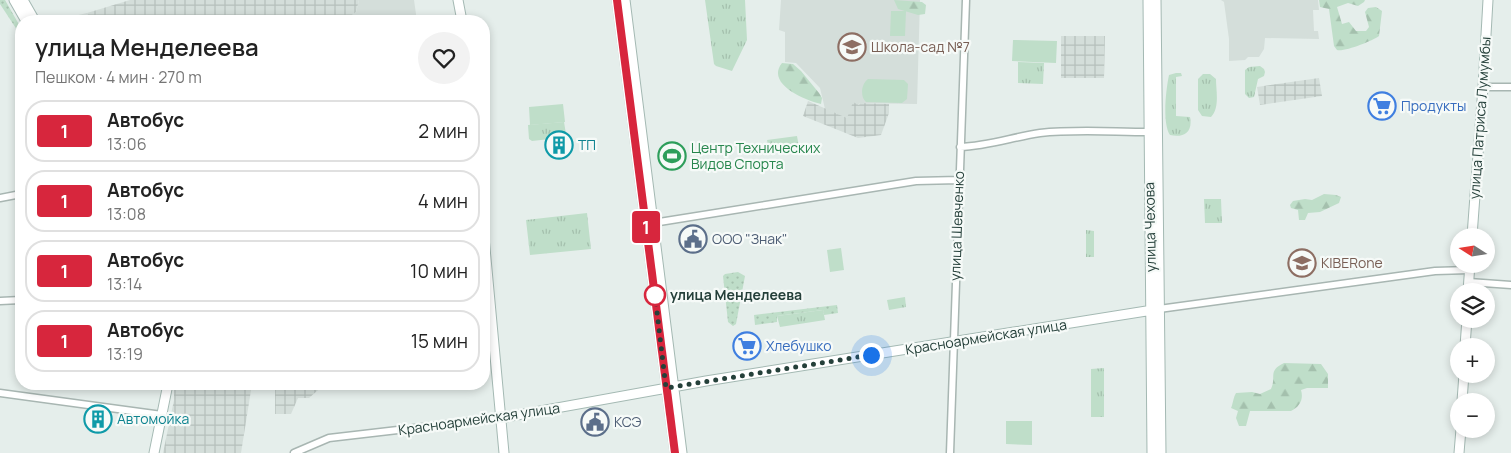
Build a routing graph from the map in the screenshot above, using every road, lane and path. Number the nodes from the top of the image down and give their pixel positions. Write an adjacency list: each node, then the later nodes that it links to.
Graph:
1 (14, 0): 10 (street)
2 (23, 0): 11 (street)
3 (458, 0): 12 (street)
4 (617, 0): 13 (street)
5 (625, 0): 13 (street)
6 (966, 0): 17 (street, улица Шевченко)
7 (1148, 0): 16 (street, улица Чехова)
8 (1156, 0): 16 (street, улица Чехова)
9 (1488, 0): 14 (street, улица Патриса Лумумбы)
10 (23, 15)
11 (32, 15)
12 (461, 15)
13 (631, 82): 21 (street)
14 (1483, 87): 15 (street); 22 (street, улица Патриса Лумумбы)
15 (1511, 87)
16 (1153, 132): 17 (street); 29 (street, улица Чехова)
17 (960, 147): 18 (street, улица Шевченко)
18 (959, 180): 21 (street); 30 (street, улица Шевченко)
19 (15, 195): 20 (street)
20 (0, 198)
21 (649, 224): 31 (street)
22 (1473, 228)
23 (1450, 269): 29 (street, Красноармейская улица)
24 (1511, 285): 25 (street)
25 (1495, 286)
26 (15, 300): 27 (street)
27 (0, 301)
28 (490, 301): 35 (street)
29 (1155, 310): 30 (street, Красноармейская улица); 43 (street, улица Чехова); 44 (street, улица Чехова)
30 (953, 343): 31 (street, Красноармейская улица); 42 (street, улица Шевченко)
31 (670, 387): 35 (street, Красноармейская улица); 40 (street); 41 (street)
32 (167, 390): 34 (street)
33 (0, 393): 34 (street)
34 (162, 415): 37 (street)
35 (501, 418): 38 (street, Красноармейская улица); 39 (street)
36 (1460, 438): 45 (street)
37 (154, 453)
38 (294, 453)
39 (504, 453)
40 (675, 453)
41 (682, 453)
42 (950, 453)
43 (1152, 453)
44 (1161, 453)
45 (1459, 453)

